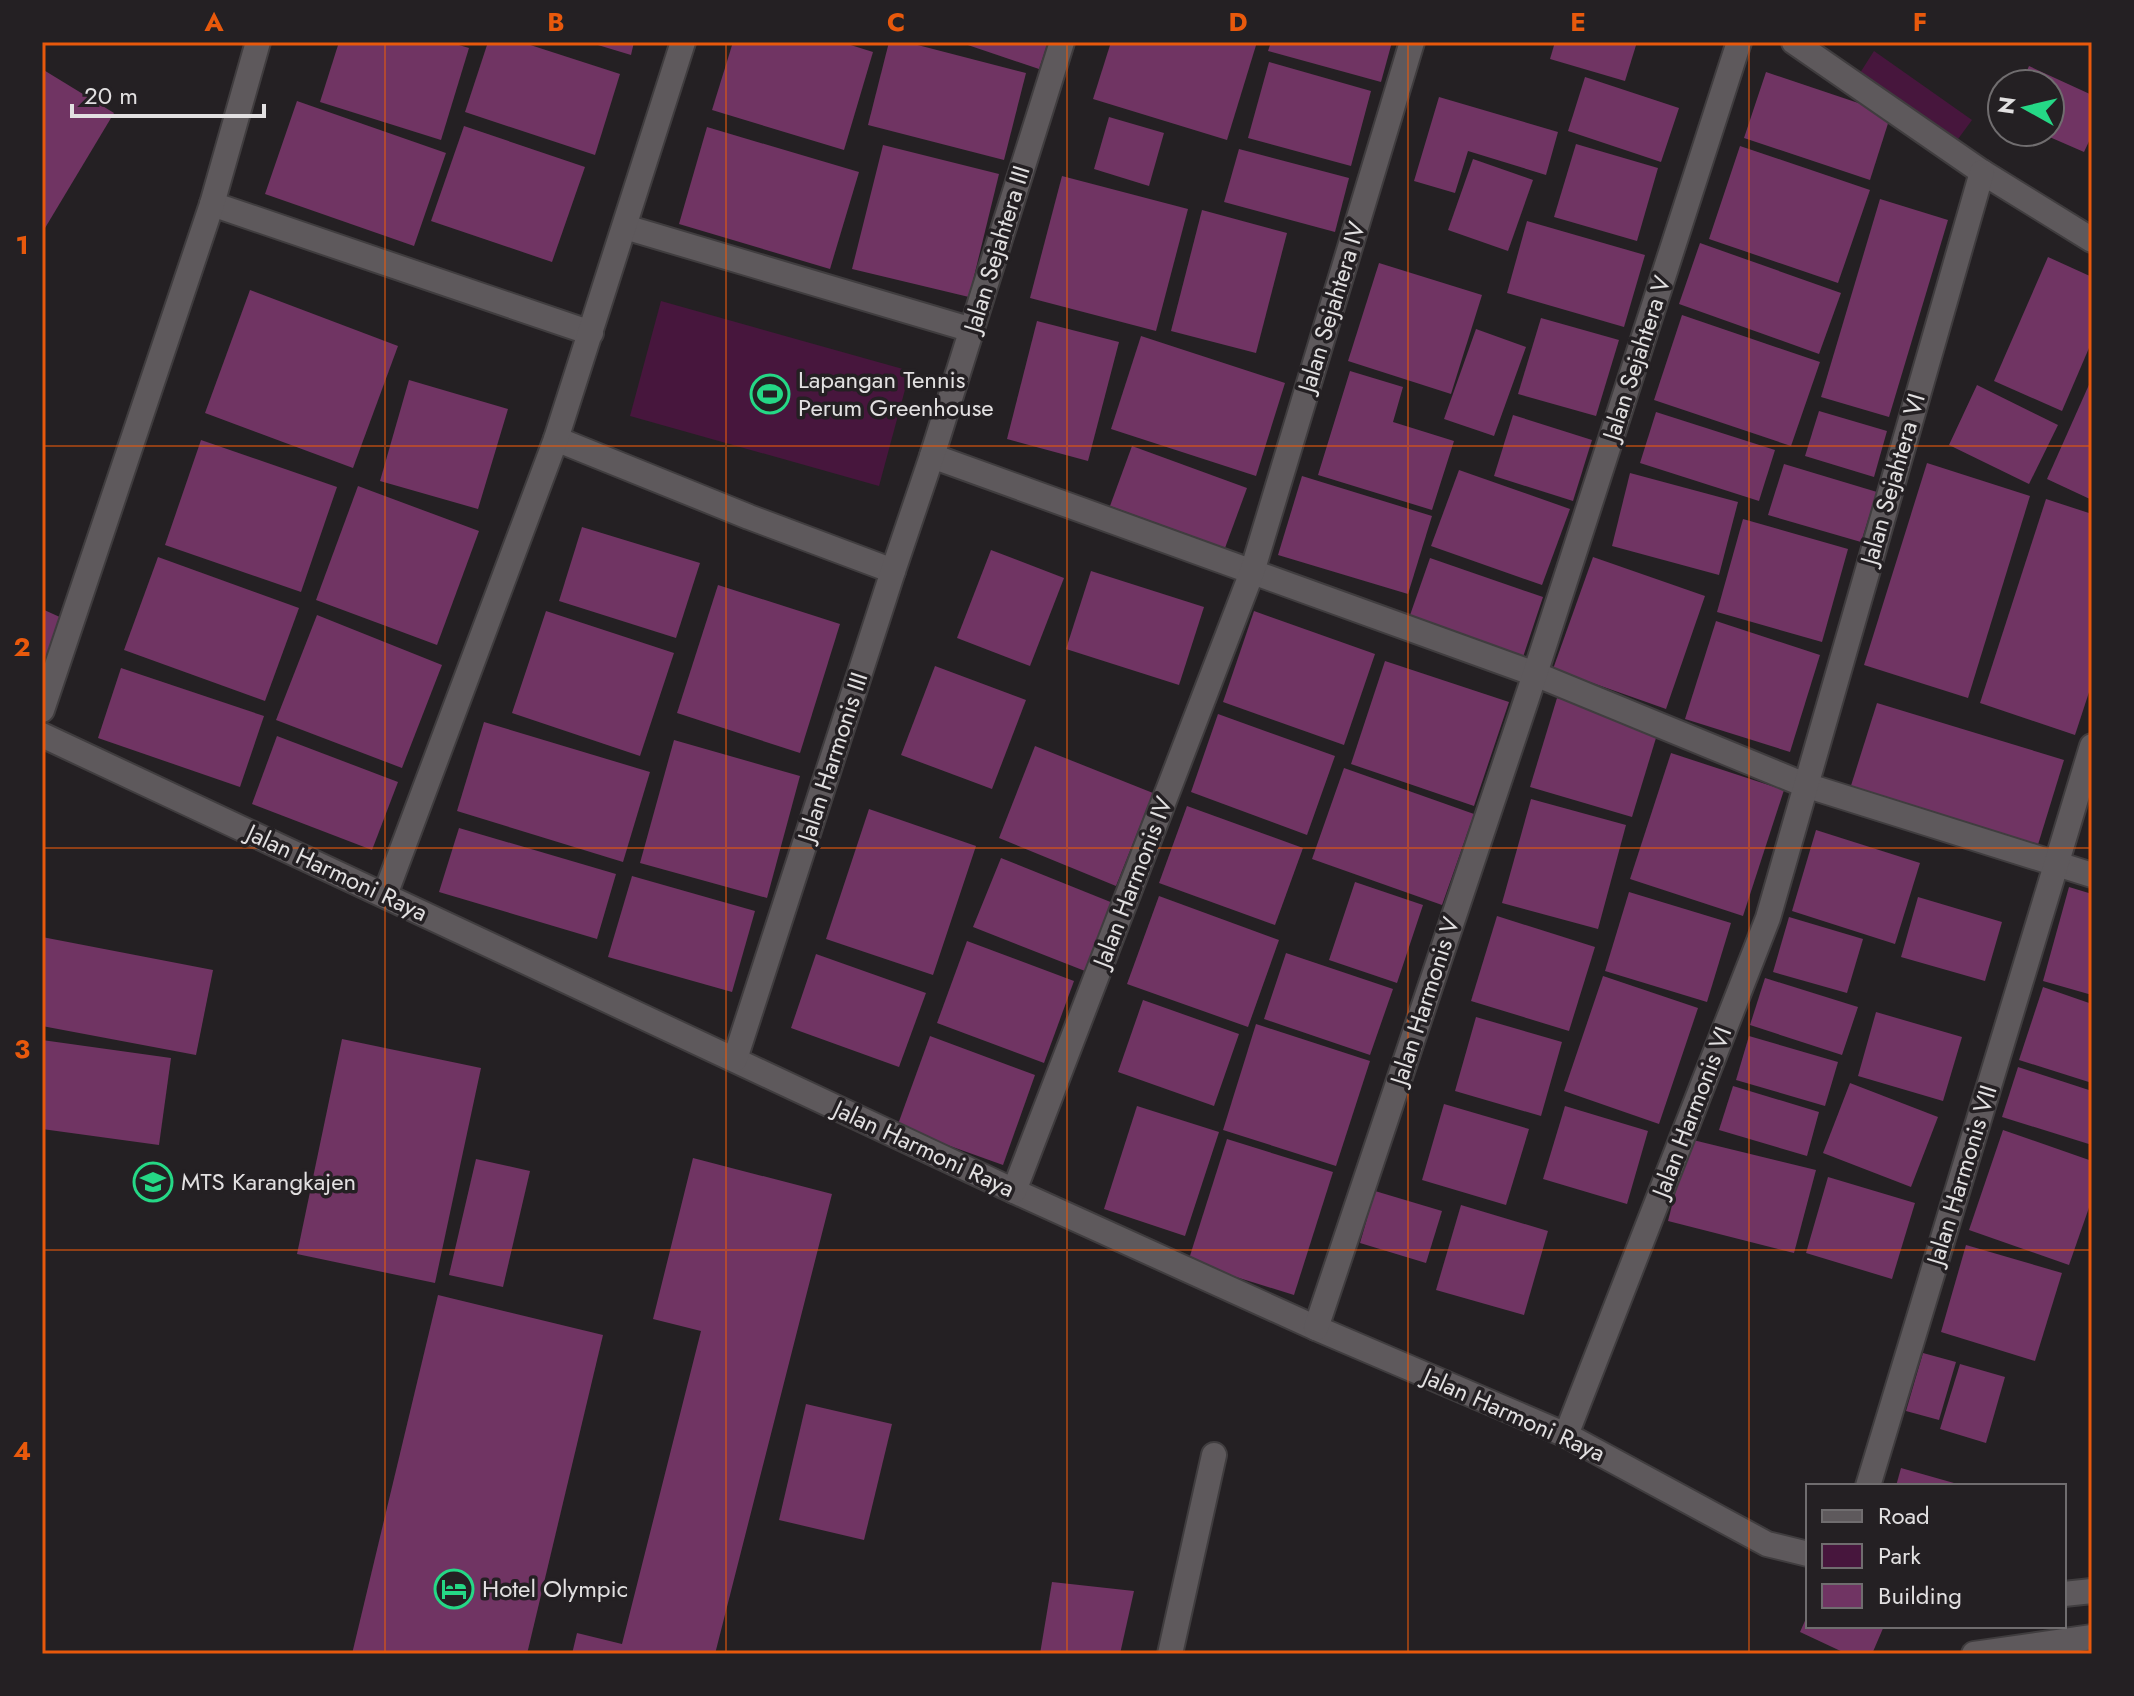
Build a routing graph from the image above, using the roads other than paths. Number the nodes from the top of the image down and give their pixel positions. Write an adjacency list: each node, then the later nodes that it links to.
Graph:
1 (258, 42): 8 (street)
2 (683, 42): 9 (street)
3 (1062, 42): 11 (street, Jalan Sejahtera III)
4 (1412, 42): 16 (street, Jalan Sejahtera IV)
5 (1739, 42): 17 (street, Jalan Sejahtera V)
6 (1794, 42): 7 (street)
7 (1982, 172): 10 (street); 21 (street, Jalan Sejahtera VI)
8 (212, 204): 12 (street); 18 (street)
9 (625, 227): 11 (street); 12 (street)
10 (2092, 240)
11 (972, 330): 14 (street, Jalan Sejahtera III)
12 (591, 333): 13 (street)
13 (556, 439): 15 (street); 24 (street)
14 (932, 456): 15 (street, Jalan Harmonis III); 16 (street)
15 (893, 571): 25 (street, Jalan Harmonis III)
16 (1252, 572): 17 (street); 26 (street, Jalan Harmonis IV)
17 (1535, 674): 21 (street); 27 (street, Jalan Harmonis V)
18 (42, 710)
19 (42, 735): 24 (street, Jalan Harmoni Raya)
20 (2092, 746): 22 (street, Jalan Harmonis VII)
21 (1805, 785): 22 (street); 28 (street, Jalan Harmonis VI)
22 (2056, 864): 23 (street); 30 (street, Jalan Harmonis VII)
23 (2092, 875)
24 (385, 895): 25 (street, Jalan Harmoni Raya)
25 (735, 1059): 26 (street, Jalan Harmoni Raya)
26 (1014, 1191): 27 (street, Jalan Harmoni Raya)
27 (1316, 1328): 28 (street, Jalan Harmoni Raya)
28 (1566, 1435): 31 (street, Jalan Harmoni Raya)
29 (1214, 1455): 35 (street)
30 (1869, 1484)
31 (1806, 1554)
32 (2092, 1591): 33 (street)
33 (2066, 1594)
34 (2092, 1637): 36 (street)
35 (1170, 1654)
36 (1974, 1654)

